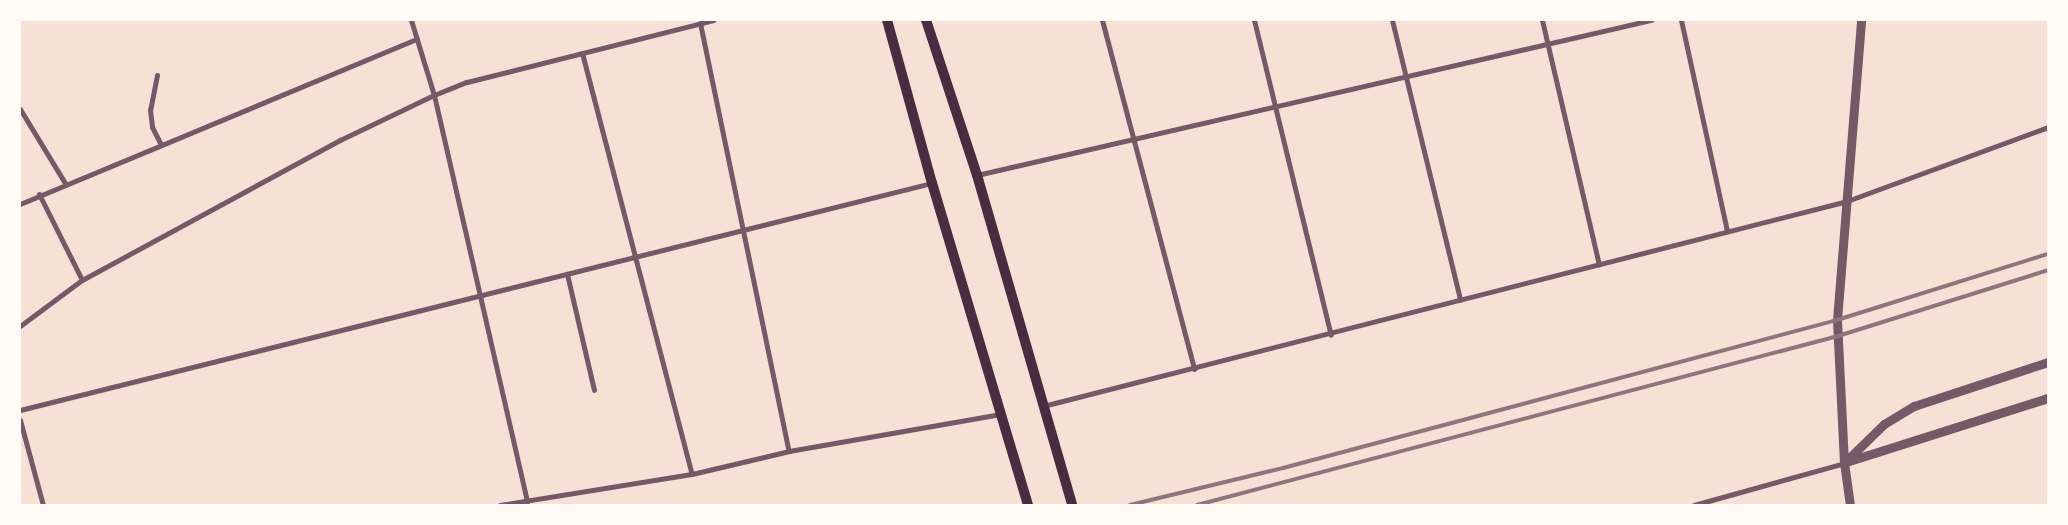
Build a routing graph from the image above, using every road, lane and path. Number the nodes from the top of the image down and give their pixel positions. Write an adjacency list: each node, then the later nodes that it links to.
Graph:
1 (411, 20): 13 (street)
2 (714, 20): 12 (street)
3 (887, 20): 26 (main road)
4 (926, 20): 24 (main road)
5 (1102, 20): 22 (street)
6 (1254, 20): 19 (street)
7 (1392, 20): 17 (street)
8 (1542, 20): 14 (street)
9 (1651, 20): 14 (street)
10 (1681, 20): 31 (street)
11 (1862, 20): 28 (street)
12 (700, 23): 15 (street); 30 (street)
13 (417, 40): 18 (street); 23 (street)
14 (1547, 44): 17 (street); 33 (street)
15 (582, 53): 18 (street); 32 (street)
16 (157, 75): 23 (street)
17 (1406, 77): 19 (street); 37 (street)
18 (434, 95): 35 (street); 36 (street)
19 (1275, 106): 22 (street); 39 (street)
20 (20, 109): 25 (street)
21 (2048, 127): 28 (street)
22 (1134, 138): 24 (street); 41 (street)
23 (161, 145): 25 (street)
24 (977, 175): 44 (main road)
25 (65, 183): 27 (street)
26 (932, 183): 30 (street); 46 (main road)
27 (39, 194): 29 (street); 35 (street)
28 (1847, 202): 31 (street); 49 (street)
29 (20, 204)
30 (744, 230): 32 (street); 48 (street)
31 (1727, 231): 33 (street)
32 (636, 257): 34 (street); 50 (street)
33 (1598, 264): 37 (street)
34 (567, 274): 36 (street); 42 (street)
35 (82, 280): 38 (street)
36 (480, 296): 45 (street); 51 (street)
37 (1460, 300): 39 (street)
38 (20, 326)
39 (1331, 335): 41 (street)
40 (2048, 362): 49 (street)
41 (1194, 369): 44 (street)
42 (594, 390)
43 (2048, 398): 49 (street)
44 (1043, 406): 55 (main road)
45 (20, 410)
46 (1002, 414): 48 (street); 54 (main road)
47 (20, 420): 52 (street)
48 (789, 451): 50 (street)
49 (1844, 463): 56 (street); 57 (street)
50 (692, 474): 51 (street)
51 (527, 501): 53 (street)
52 (43, 505)
53 (500, 505)
54 (1028, 505)
55 (1072, 505)
56 (1694, 505)
57 (1850, 505)

